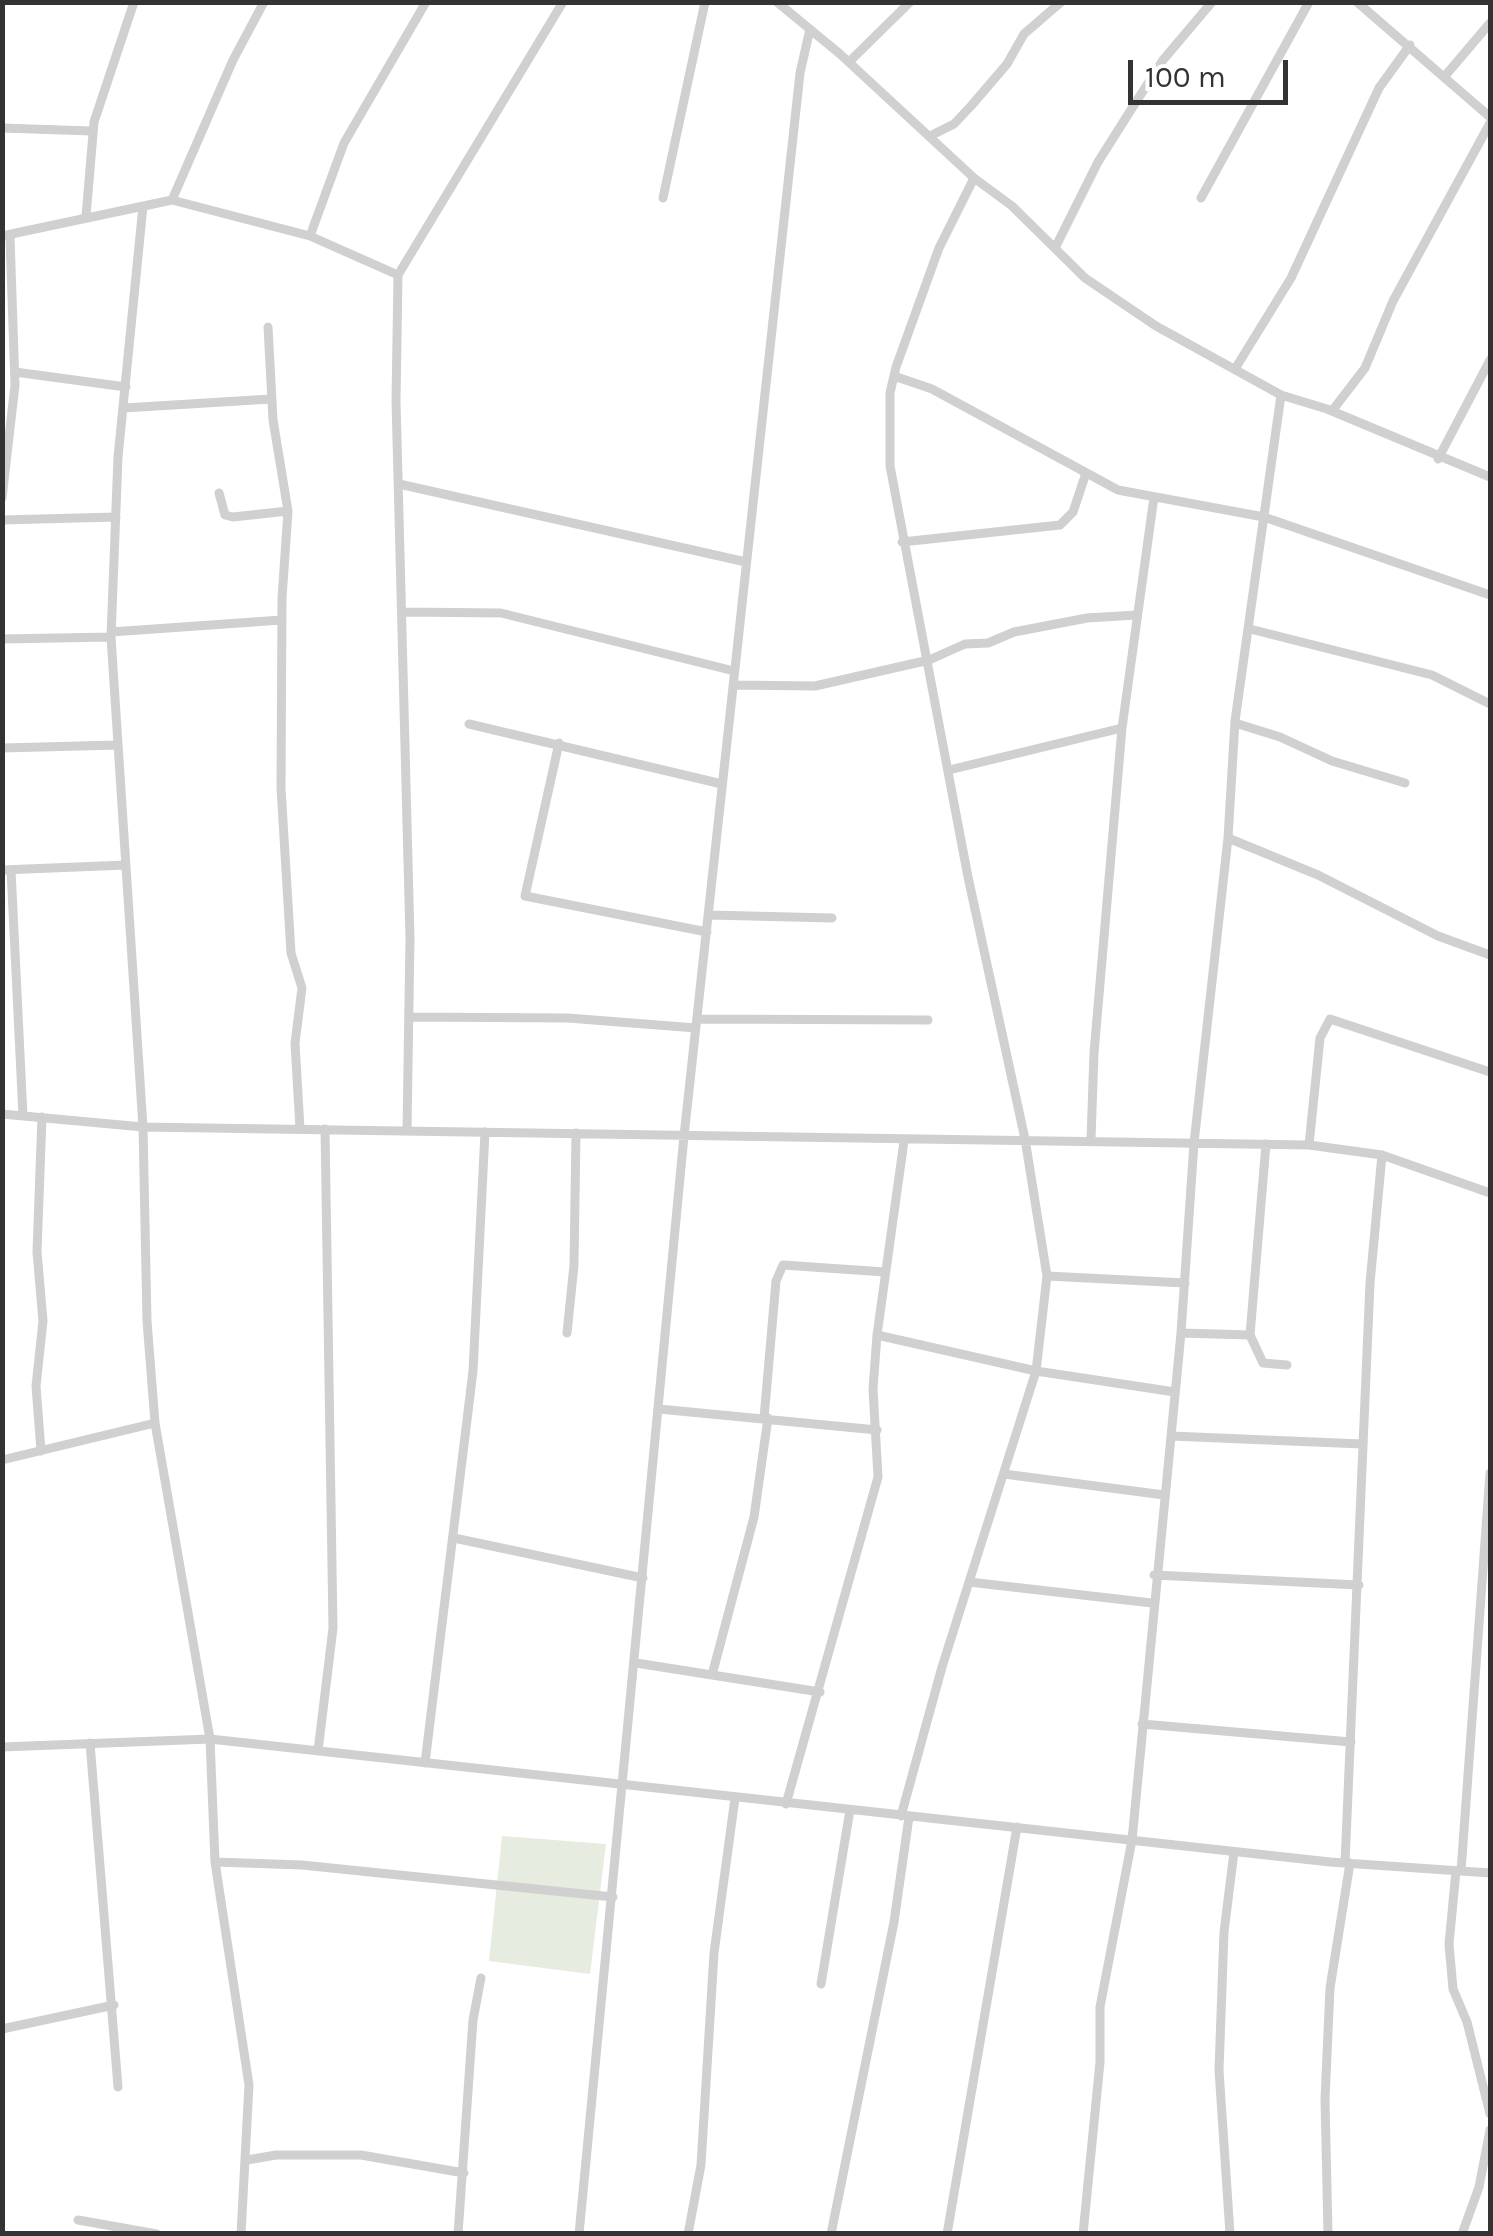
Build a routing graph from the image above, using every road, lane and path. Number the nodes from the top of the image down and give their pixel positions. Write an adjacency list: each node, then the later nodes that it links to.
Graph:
1 (134, 2): 19 (street)
2 (264, 2): 24 (street)
3 (426, 2): 28 (street)
4 (563, 2): 30 (street)
5 (705, 2): 22 (street)
6 (777, 2): 13 (street)
7 (910, 2): 15 (street)
8 (1060, 2): 20 (street)
9 (1212, 2): 29 (street)
10 (1309, 2): 23 (street)
11 (1364, 4): 14 (street)
12 (1490, 23): 16 (street)
13 (810, 29): 15 (street); 53 (street)
14 (1410, 45): 16 (street); 33 (street)
15 (849, 62): 20 (street)
16 (1445, 76): 17 (street)
17 (1490, 120): 40 (street)
18 (2, 128): 19 (street)
19 (92, 132): 26 (street)
20 (930, 136): 21 (street)
21 (974, 178): 29 (street); 35 (street)
22 (663, 198)
23 (1201, 198)
24 (172, 200): 25 (street); 28 (street)
25 (143, 206): 26 (street); 36 (street)
26 (86, 216): 27 (street)
27 (6, 236): 34 (street)
28 (310, 236): 30 (street)
29 (1055, 248): 33 (street)
30 (398, 275): 44 (street)
31 (268, 326): 38 (street)
32 (1490, 360): 41 (street)
33 (1235, 369): 37 (street)
34 (15, 372): 36 (street); 46 (street)
35 (894, 376): 42 (street); 52 (street)
36 (126, 388): 39 (street)
37 (1281, 395): 40 (street); 49 (street)
38 (272, 399): 39 (street); 48 (street)
39 (124, 408): 50 (street)
40 (1332, 411): 41 (street)
41 (1438, 459): 43 (street)
42 (1085, 476): 47 (street); 52 (street)
43 (1490, 477)
44 (399, 484): 53 (street); 55 (street)
45 (219, 492): 48 (street)
46 (2, 498)
47 (1154, 498): 49 (street); 56 (street)
48 (288, 511): 57 (street)
49 (1264, 517): 54 (street); 58 (street)
50 (116, 518): 51 (street); 59 (street)
51 (2, 520)
52 (902, 542): 61 (street)
53 (746, 562): 62 (street)
54 (1490, 595)
55 (404, 612): 62 (street); 81 (street)
56 (1136, 615): 61 (street); 67 (street)
57 (282, 620): 59 (street); 89 (street)
58 (1250, 629): 64 (street); 65 (street)
59 (111, 635): 60 (street); 69 (street)
60 (2, 639)
61 (929, 660): 63 (street); 71 (street)
62 (734, 671): 63 (street)
63 (733, 684): 73 (street)
64 (1490, 704)
65 (1235, 723): 72 (street); 74 (street)
66 (469, 724): 68 (street)
67 (1122, 728): 71 (street); 95 (street)
68 (559, 743): 73 (street); 79 (street)
69 (118, 746): 70 (street); 75 (street)
70 (2, 748)
71 (949, 770): 96 (street)
72 (1405, 783)
73 (722, 784): 77 (street)
74 (1228, 838): 80 (street); 98 (street)
75 (126, 865): 76 (street); 88 (street)
76 (7, 870): 86 (street)
77 (708, 915): 78 (street); 79 (street)
78 (832, 918)
79 (707, 932): 83 (street)
80 (1490, 956)
81 (409, 1017): 83 (street); 91 (street)
82 (928, 1020): 83 (street)
83 (697, 1024): 94 (street)
84 (1490, 1072): 100 (street)
85 (2, 1114): 86 (street)
86 (23, 1116): 87 (street)
87 (42, 1118): 88 (street); 119 (street)
88 (143, 1127): 89 (street); 115 (street)
89 (300, 1129): 90 (street)
90 (326, 1129): 91 (street); 138 (street)
91 (407, 1130): 92 (street)
92 (485, 1132): 93 (street); 124 (street)
93 (576, 1134): 94 (street); 106 (street)
94 (684, 1136): 97 (street); 113 (street)
95 (1091, 1139): 96 (street); 98 (street)
96 (1025, 1140): 97 (street); 104 (street)
97 (904, 1141): 103 (street)
98 (1194, 1143): 99 (street); 105 (street)
99 (1266, 1144): 100 (street); 109 (street)
100 (1309, 1145): 101 (street)
101 (1382, 1155): 102 (street); 118 (street)
102 (1489, 1188)
103 (885, 1272): 108 (street); 114 (street)
104 (1047, 1276): 105 (street); 111 (street)
105 (1185, 1283): 107 (street)
106 (567, 1333)
107 (1181, 1333): 109 (street); 112 (street)
108 (877, 1335): 111 (street); 116 (street)
109 (1250, 1335): 110 (street)
110 (1287, 1365)
111 (1036, 1371): 112 (street); 122 (street)
112 (1175, 1392): 117 (street)
113 (659, 1409): 114 (street); 126 (street)
114 (766, 1418): 116 (street); 131 (street)
115 (155, 1423): 119 (street); 134 (street)
116 (877, 1430): 132 (street)
117 (1170, 1436): 118 (street); 123 (street)
118 (1362, 1444): 128 (street)
119 (41, 1451): 120 (street)
120 (2, 1460)
121 (1490, 1473): 150 (street)
122 (1004, 1474): 123 (street); 127 (street)
123 (1164, 1494): 125 (street)
124 (454, 1538): 126 (street); 139 (street)
125 (1154, 1575): 128 (street); 129 (street)
126 (644, 1578): 130 (street)
127 (969, 1582): 129 (street); 144 (street)
128 (1359, 1584): 135 (street)
129 (1152, 1603): 133 (street)
130 (636, 1663): 131 (street); 140 (street)
131 (712, 1675): 132 (street)
132 (820, 1692): 142 (street)
133 (1142, 1724): 135 (street); 146 (street)
134 (210, 1739): 136 (street); 138 (street); 148 (street)
135 (1351, 1742): 149 (street)
136 (90, 1744): 137 (street); 155 (street)
137 (2, 1747)
138 (318, 1750): 139 (street)
139 (425, 1763): 140 (street)
140 (624, 1786): 141 (street); 152 (street)
141 (735, 1798): 142 (street); 167 (street)
142 (786, 1804): 143 (street)
143 (850, 1810): 144 (street); 154 (street)
144 (905, 1816): 145 (street); 168 (street)
145 (1017, 1827): 146 (street); 169 (street)
146 (1132, 1840): 147 (street); 170 (street)
147 (1234, 1852): 149 (street); 171 (street)
148 (216, 1862): 152 (street); 160 (street)
149 (1347, 1863): 150 (street); 172 (street)
150 (1458, 1871): 151 (street); 158 (street)
151 (1490, 1873)
152 (613, 1897): 166 (street)
153 (481, 1978): 161 (street)
154 (821, 1984)
155 (114, 2006): 156 (street); 157 (street)
156 (2, 2029)
157 (118, 2087)
158 (1490, 2114)
159 (1490, 2130): 173 (street)
160 (247, 2160): 161 (street); 164 (street)
161 (464, 2173): 165 (street)
162 (78, 2220): 163 (street)
163 (157, 2234)
164 (241, 2234)
165 (458, 2234)
166 (580, 2234)
167 (688, 2234)
168 (831, 2234)
169 (947, 2234)
170 (1083, 2234)
171 (1230, 2234)
172 (1328, 2234)
173 (1462, 2234)

